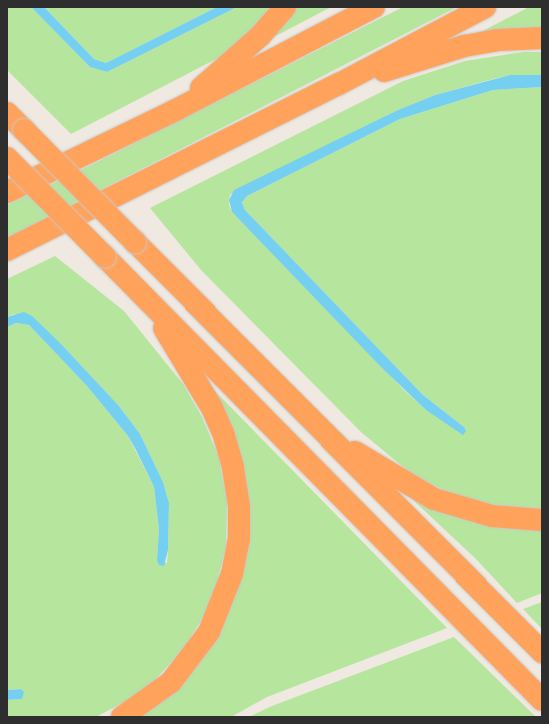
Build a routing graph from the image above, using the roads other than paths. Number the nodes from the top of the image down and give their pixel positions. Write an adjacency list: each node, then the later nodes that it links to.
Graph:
1 (285, 7): 6 (highway)
2 (374, 7): 6 (highway)
3 (485, 7): 5 (highway)
4 (542, 38): 5 (highway)
5 (339, 84): 10 (highway)
6 (176, 110): 9 (highway)
7 (7, 113): 12 (highway, bridge)
8 (7, 158): 11 (highway, bridge)
9 (7, 192)
10 (7, 250)
11 (146, 298): 15 (highway); 16 (highway)
12 (323, 432): 13 (highway); 14 (highway)
13 (542, 520)
14 (542, 652)
15 (542, 700)
16 (122, 717)

